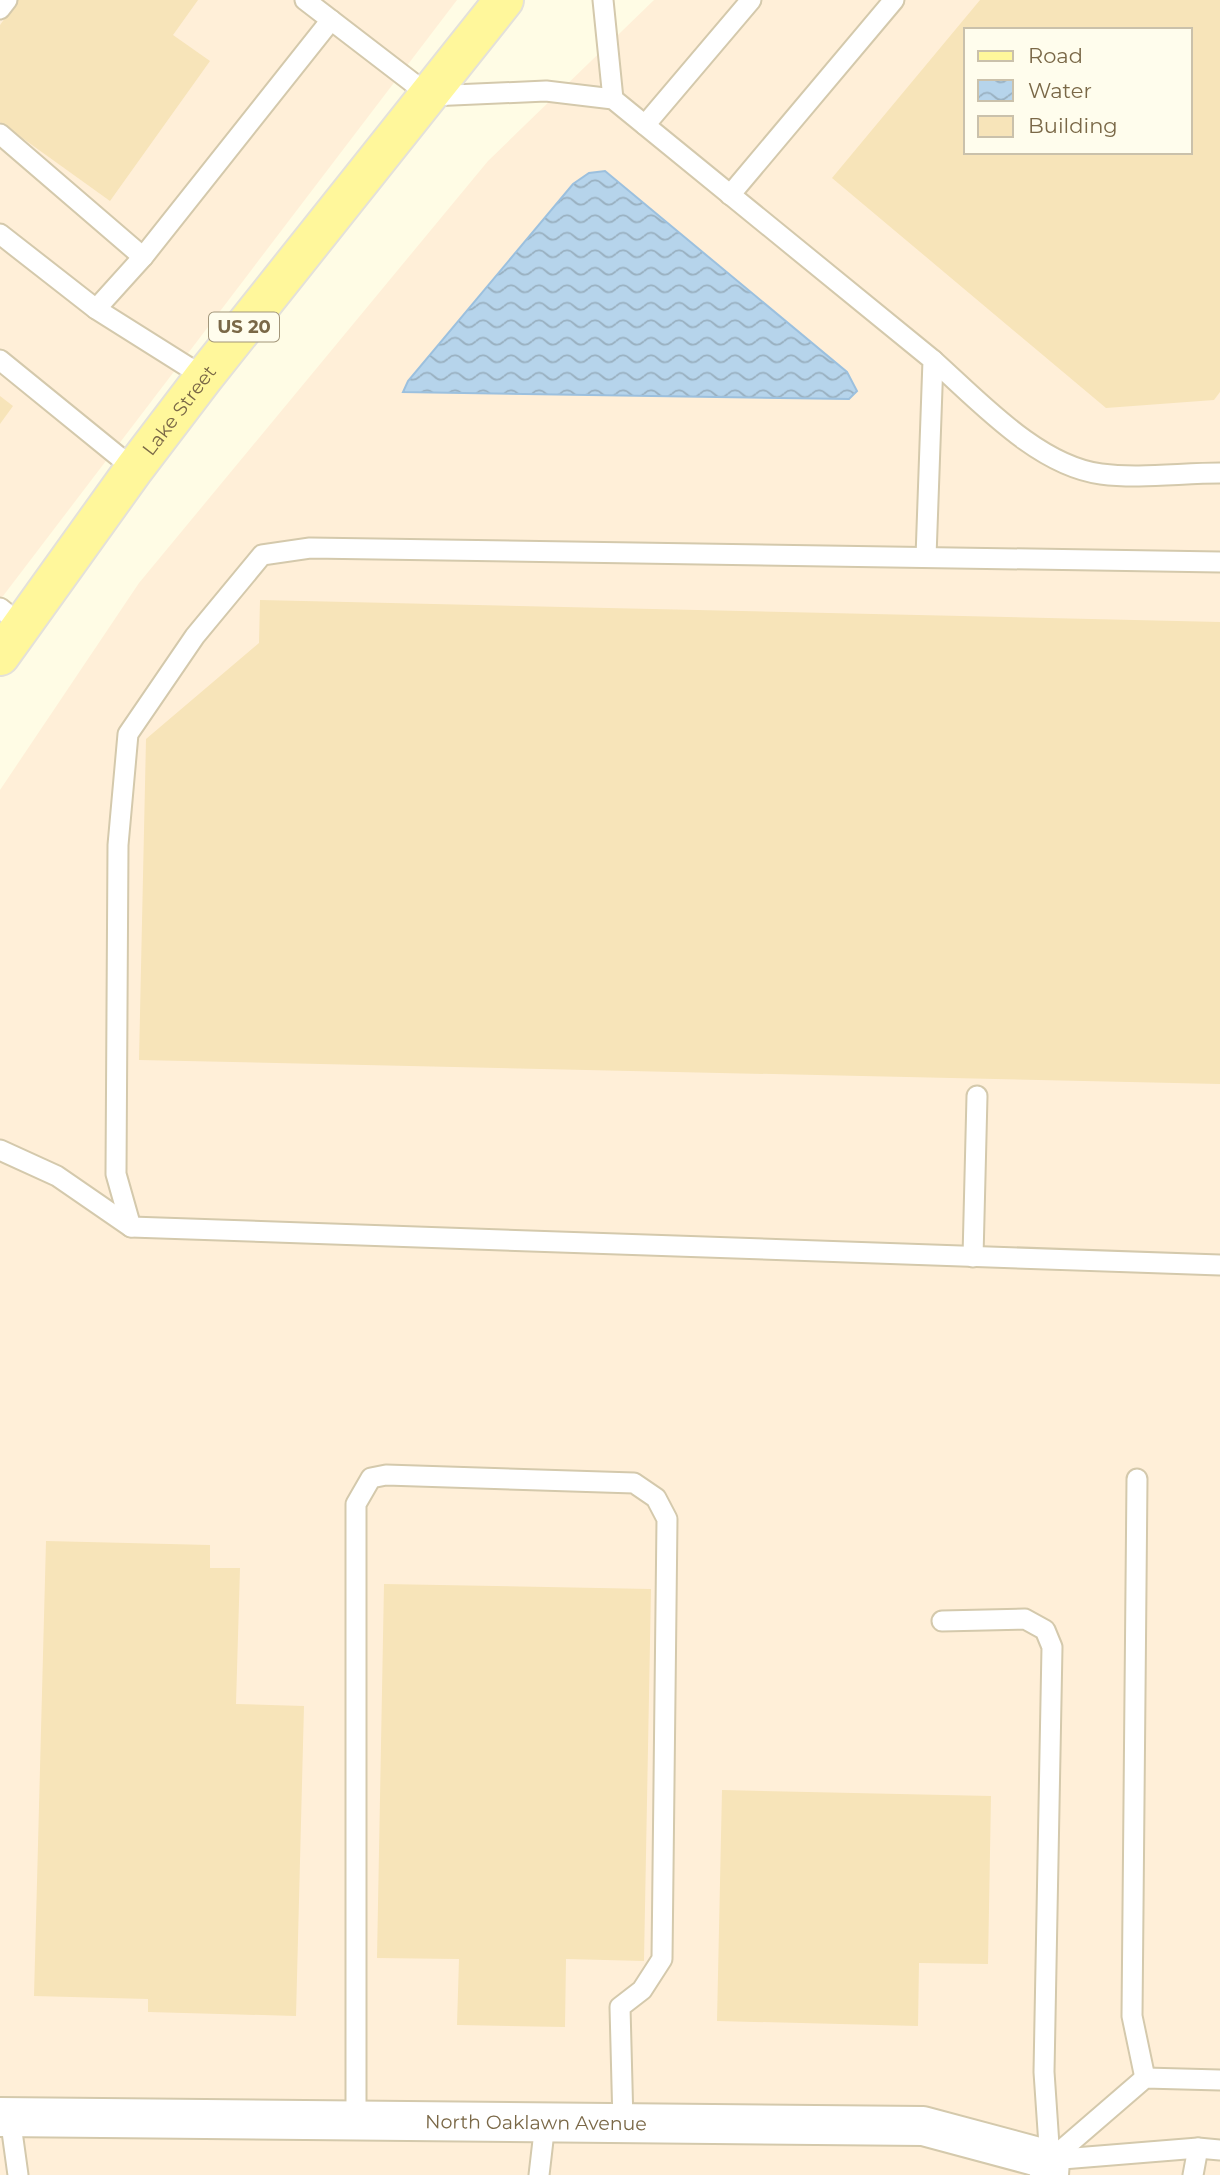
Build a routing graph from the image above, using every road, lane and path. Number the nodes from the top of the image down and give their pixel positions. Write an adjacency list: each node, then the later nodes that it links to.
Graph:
1 (7, 0): 7 (lane)
2 (305, 0): 8 (lane)
3 (603, 0): 10 (lane)
4 (751, 0): 11 (lane)
5 (894, 0): 13 (lane)
6 (508, 3): 9 (main road, Lake Street / US 20)
7 (0, 9)
8 (331, 20): 9 (lane); 15 (lane)
9 (429, 96): 10 (lane); 19 (main road, Lake Street / US 20)
10 (613, 99): 11 (lane)
11 (645, 125): 13 (lane)
12 (0, 134): 15 (lane)
13 (730, 195): 18 (lane)
14 (0, 234): 16 (lane)
15 (144, 257): 16 (lane)
16 (96, 309): 19 (lane)
17 (0, 360): 20 (lane)
18 (933, 360): 21 (lane); 22 (lane)
19 (204, 377): 20 (main road, Lake Street / US 20)
20 (134, 469): 24 (main road, Lake Street / US 20)
21 (1220, 473)
22 (926, 557): 23 (lane); 28 (lane)
23 (1220, 562)
24 (10, 616): 25 (main road, Lake Street / US 20)
25 (0, 656)
26 (977, 1096): 29 (lane)
27 (0, 1150): 28 (lane)
28 (131, 1227): 29 (lane)
29 (973, 1257): 30 (lane)
30 (1220, 1265)
31 (1137, 1479): 33 (lane)
32 (942, 1621): 41 (lane)
33 (1145, 2078): 34 (lane); 41 (lane)
34 (1220, 2080)
35 (5, 2117): 36 (street, North Oaklawn Avenue); 42 (lane)
36 (356, 2121): 37 (street, North Oaklawn Avenue); 38 (lane)
37 (544, 2123): 38 (street, North Oaklawn Avenue); 43 (lane)
38 (623, 2123): 41 (street, North Oaklawn Avenue)
39 (1198, 2148): 40 (lane); 41 (lane); 44 (lane)
40 (1220, 2150)
41 (1050, 2167)
42 (18, 2175)
43 (539, 2175)
44 (1193, 2175)

